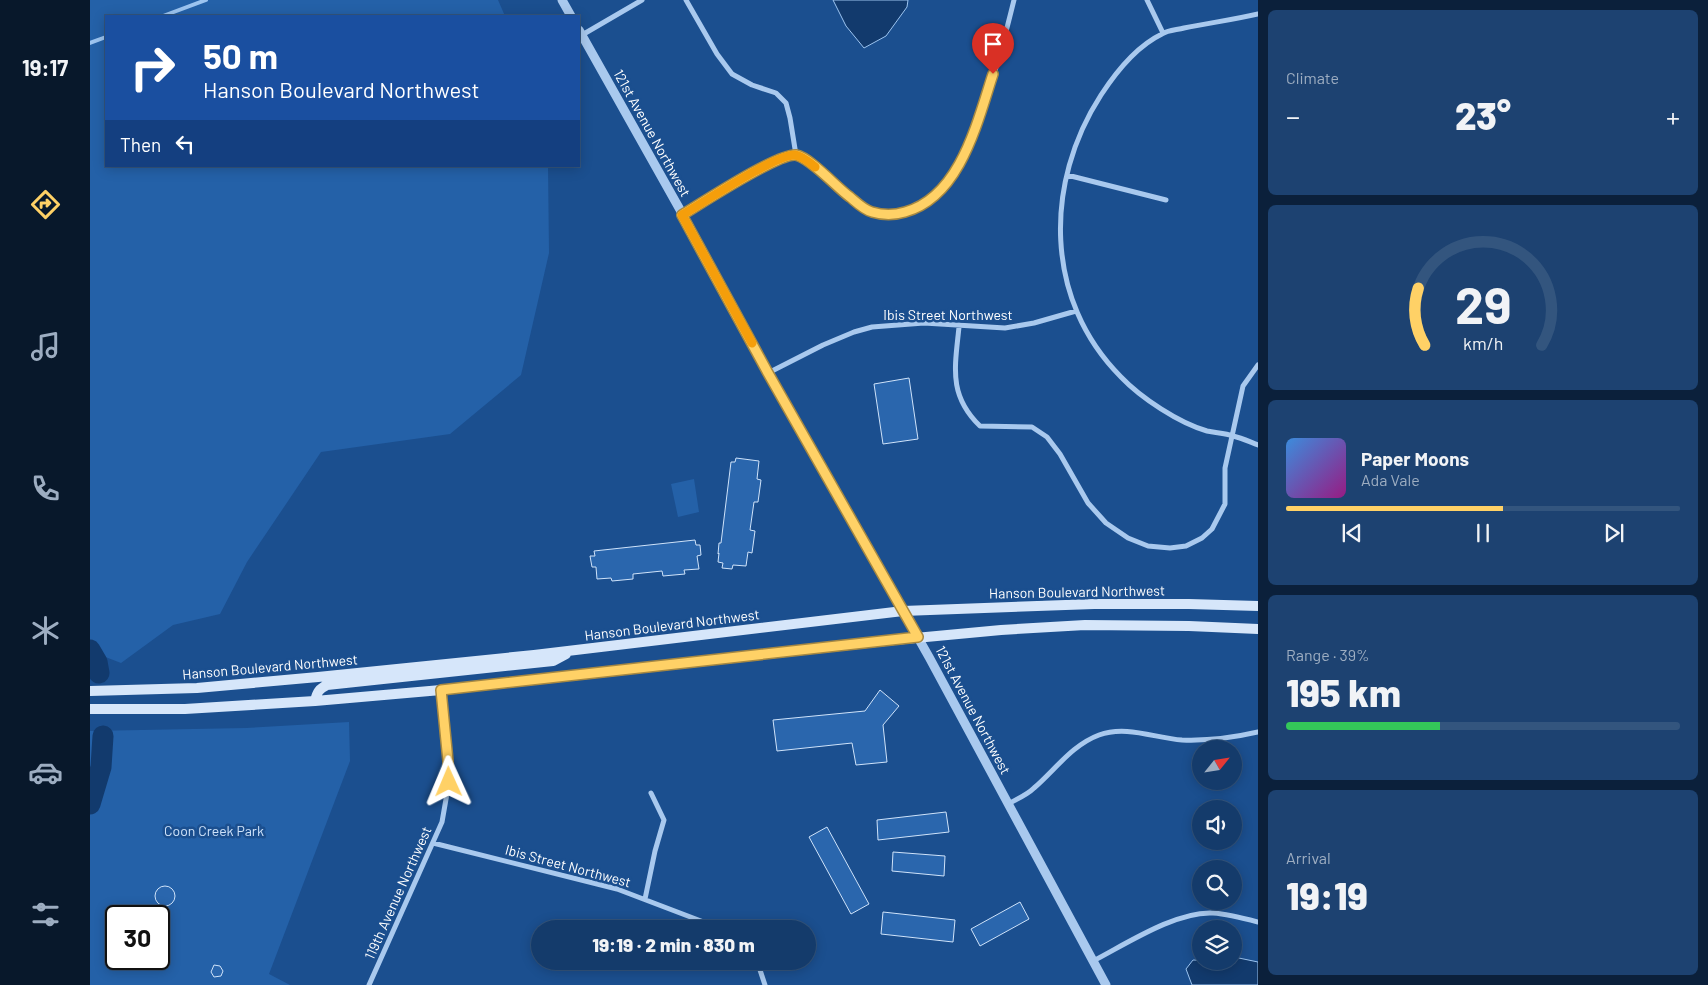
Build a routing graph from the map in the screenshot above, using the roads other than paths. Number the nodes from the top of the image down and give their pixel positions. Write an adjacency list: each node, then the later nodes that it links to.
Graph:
1 (562, 0): 7 (street)
2 (642, 0): 8 (street)
3 (686, 0): 10 (street)
4 (1014, 0): 10 (street)
5 (1147, 0): 9 (street)
6 (1258, 14): 9 (street)
7 (570, 15)
8 (580, 32): 13 (street, 121st Avenue Northwest)
9 (1163, 33): 11 (street)
10 (796, 155): 13 (street)
11 (1067, 175): 12 (street); 14 (street)
12 (1166, 200)
13 (682, 215): 17 (street, 121st Avenue Northwest)
14 (1076, 311): 15 (street, Ibis Street Northwest); 18 (street)
15 (959, 326): 17 (street, Ibis Street Northwest); 18 (street)
16 (1258, 365): 18 (street)
17 (768, 373): 21 (street, 121st Avenue Northwest)
18 (1233, 436): 19 (street)
19 (1258, 445)
20 (1258, 606): 21 (main road, Hanson Boulevard Northwest)
21 (903, 611): 23 (street, 121st Avenue Northwest); 24 (main road, Hanson Boulevard Northwest)
22 (1258, 629): 23 (main road)
23 (918, 637): 25 (main road); 31 (street, 121st Avenue Northwest)
24 (571, 651): 26 (main road, Hanson Boulevard Northwest); 27 (main road)
25 (441, 690): 27 (main road); 32 (street, 119th Avenue Northwest)
26 (90, 692)
27 (315, 701): 28 (main road)
28 (90, 709)
29 (1258, 732): 31 (street)
30 (651, 793): 33 (street)
31 (1008, 804): 36 (street, 121st Avenue Northwest)
32 (434, 843): 33 (street, Ibis Street Northwest); 38 (street, 119th Avenue Northwest)
33 (645, 899): 34 (street, Ibis Street Northwest)
34 (699, 920)
35 (1258, 922): 36 (street)
36 (1093, 961): 40 (street, 121st Avenue Northwest)
37 (760, 970): 39 (street)
38 (369, 985)
39 (766, 985)
40 (1106, 985)

